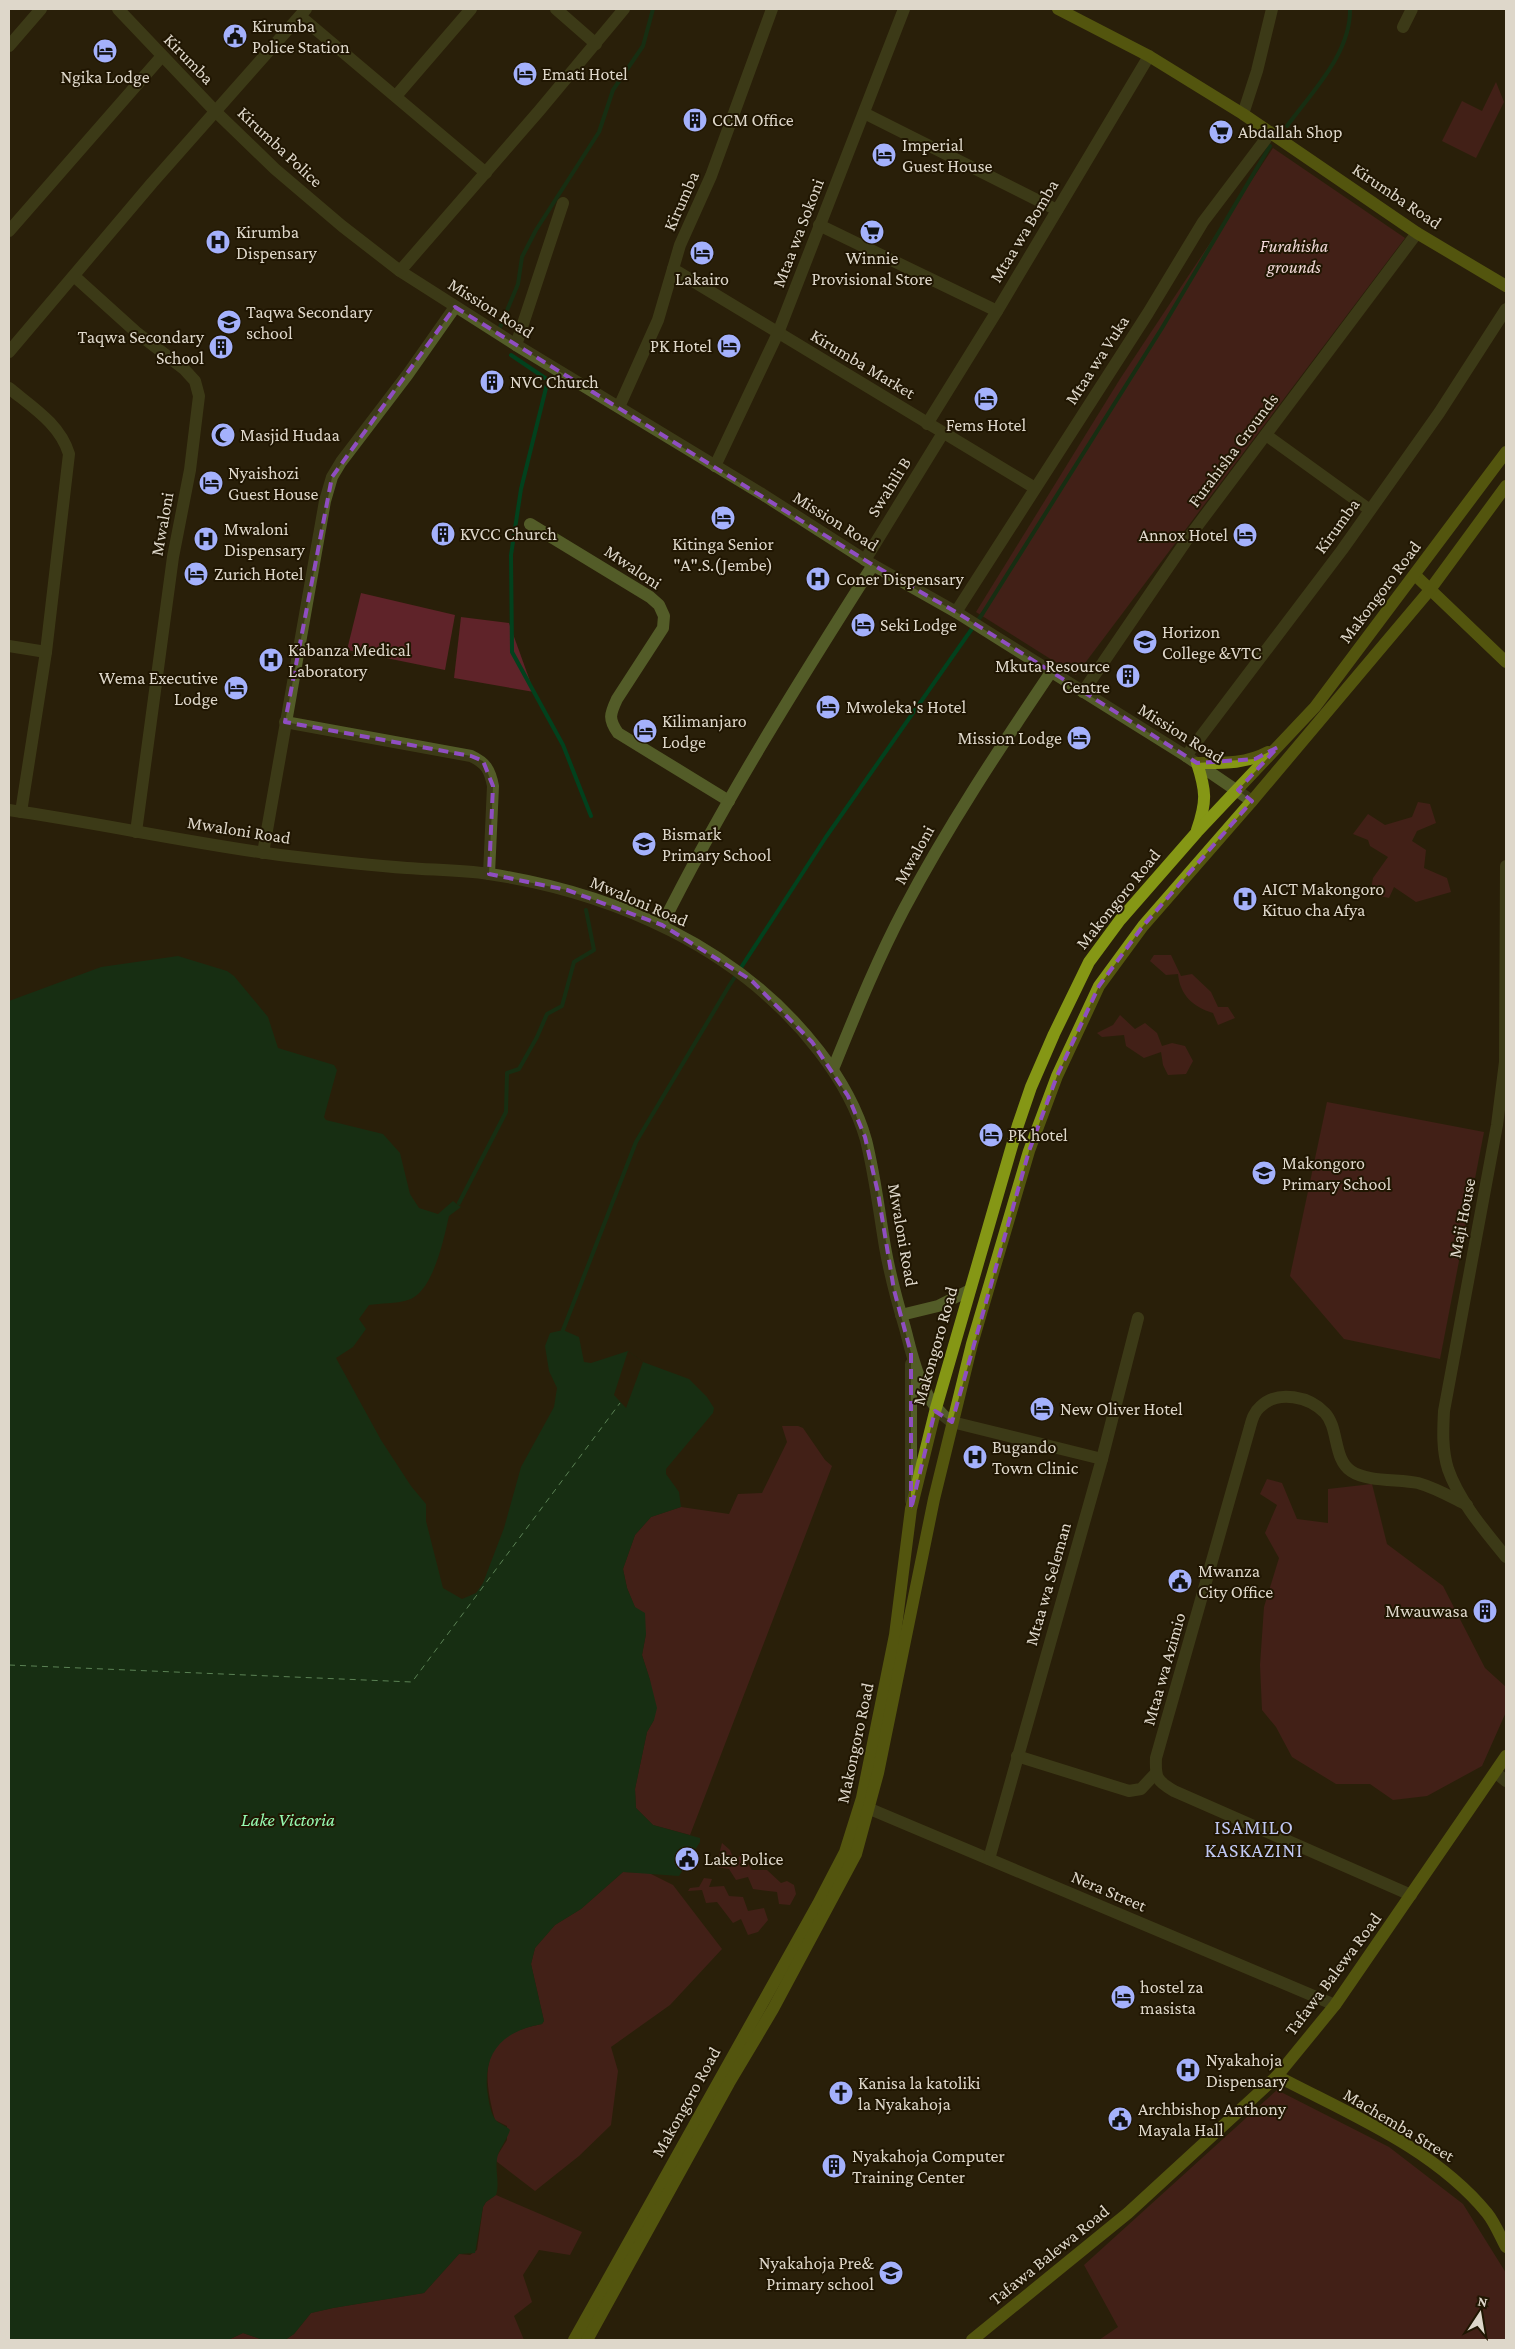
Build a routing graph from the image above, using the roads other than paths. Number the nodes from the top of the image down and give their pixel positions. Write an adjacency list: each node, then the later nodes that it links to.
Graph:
1 (41, 9): 14 (street)
2 (118, 9): 15 (street, Kirumba)
3 (471, 9): 17 (street)
4 (556, 9): 13 (street)
5 (624, 9): 13 (street)
6 (772, 9): 28 (street, Kirumba)
7 (904, 9): 19 (street, Mtaa wa Sokoni)
8 (1058, 9): 16 (main road, Kirumba Road)
9 (1272, 9): 20 (street)
10 (1412, 9): 12 (street)
11 (303, 12): 17 (street, Kirumba Police); 18 (street, Kirumba Police)
12 (1403, 26)
13 (596, 44): 22 (street)
14 (9, 46)
15 (162, 56): 18 (street, Kirumba); 26 (street)
16 (1149, 56): 20 (main road, Kirumba Road); 24 (street, Mtaa wa Bomba)
17 (396, 96): 22 (street, Kirumba Police)
18 (215, 111): 29 (street, Kirumba Police); 30 (street)
19 (864, 113): 24 (street); 25 (street, Mtaa wa Sokoni)
20 (1243, 114): 21 (main road, Kirumba Road)
21 (1271, 132): 27 (main road, Kirumba Road); 46 (street, Mtaa wa Vuka)
22 (486, 173): 29 (street)
23 (563, 203): 36 (street)
24 (1057, 210): 34 (street, Mtaa wa Bomba)
25 (820, 225): 34 (street); 35 (street, Mtaa wa Sokoni)
26 (9, 231)
27 (1418, 233): 31 (main road, Kirumba Road); 42 (street, Furahisha Grounds)
28 (673, 269): 35 (street, Kirumba Market); 39 (street, Kirumba)
29 (400, 271): 32 (street, Mission Road)
30 (74, 276): 37 (street); 65 (street, Mwaloni)
31 (1506, 286)
32 (455, 307): 36 (street, Mission Road); 58 (street)
33 (1506, 309): 47 (street, Kirumba)
34 (997, 312): 40 (street, Mtaa wa Bomba)
35 (778, 333): 40 (street, Kirumba Market); 44 (street, Mtaa wa Sokoni)
36 (516, 345): 39 (street, Mission Road)
37 (9, 352)
38 (9, 388): 54 (street)
39 (619, 407): 44 (street, Mission Road)
40 (927, 424): 41 (street, Kirumba Market)
41 (942, 432): 46 (street, Kirumba Market); 49 (street, Swahili B)
42 (1266, 435): 47 (street); 57 (street, Furahisha Grounds)
43 (1506, 452): 50 (main road, Makongoro Road)
44 (715, 466): 49 (street, Mission Road)
45 (1506, 486): 51 (main road, Makongoro Road)
46 (1035, 488): 52 (street, Mtaa wa Vuka)
47 (1370, 510): 60 (street, Kirumba)
48 (530, 524): 62 (street, Mwaloni)
49 (869, 563): 52 (street, Mission Road); 62 (street)
50 (1415, 575): 51 (main road); 59 (main road, Makongoro Road)
51 (1429, 591): 55 (main road); 63 (main road, Makongoro Road)
52 (962, 615): 56 (street, Mission Road)
53 (9, 646): 54 (street)
54 (46, 652): 64 (street)
55 (1506, 662)
56 (1051, 672): 57 (street, Mission Road); 71 (street, Mwaloni)
57 (1083, 692): 60 (street, Mission Road)
58 (285, 722): 67 (street); 69 (street)
59 (1278, 747): 60 (main road); 61 (main road, Makongoro Road)
60 (1191, 760): 61 (street, Mission Road); 66 (main road)
61 (1238, 790): 63 (street, Mission Road); 66 (main road, Makongoro Road)
62 (729, 801): 70 (street)
63 (1252, 801): 77 (main road, Makongoro Road)
64 (15, 811): 65 (street, Mwaloni Road)
65 (136, 832): 67 (street, Mwaloni Road)
66 (1197, 832): 72 (main road, Makongoro Road)
67 (263, 852): 69 (street, Mwaloni Road)
68 (1506, 866): 79 (street, Maji House)
69 (489, 874): 70 (street, Mwaloni Road)
70 (662, 926): 71 (street, Mwaloni Road)
71 (832, 1068): 73 (street, Mwaloni Road)
72 (968, 1291): 73 (street); 76 (main road, Makongoro Road)
73 (901, 1315): 75 (street, Mwaloni Road)
74 (1138, 1318): 78 (street, Mtaa wa Seleman)
75 (911, 1352): 76 (street, Mwaloni Road); 80 (street)
76 (936, 1408): 77 (street, Mwaloni Road); 80 (main road, Makongoro Road)
77 (952, 1422): 78 (street); 86 (main road, Makongoro Road)
78 (1102, 1459): 82 (street, Mtaa wa Seleman)
79 (1467, 1506): 81 (street, Maji House); 84 (street, Mtaa wa Azimio)
80 (911, 1509): 92 (main road, Makongoro Road)
81 (1506, 1557)
82 (1017, 1756): 84 (street); 87 (street, Mtaa wa Seleman)
83 (1506, 1756): 85 (main road, Tafawa Balewa Road)
84 (1155, 1774): 88 (street)
85 (1501, 1777): 88 (main road, Tafawa Balewa Road)
86 (870, 1809): 87 (street, Nera Street); 93 (main road, Makongoro Road)
87 (990, 1859): 89 (street, Nera Street)
88 (1411, 1895): 89 (main road, Tafawa Balewa Road)
89 (1335, 2005): 90 (main road, Tafawa Balewa Road)
90 (1277, 2076): 91 (main road, Machemba Street); 94 (main road, Tafawa Balewa Road)
91 (1506, 2246)
92 (574, 2340)
93 (587, 2340)
94 (972, 2340)

